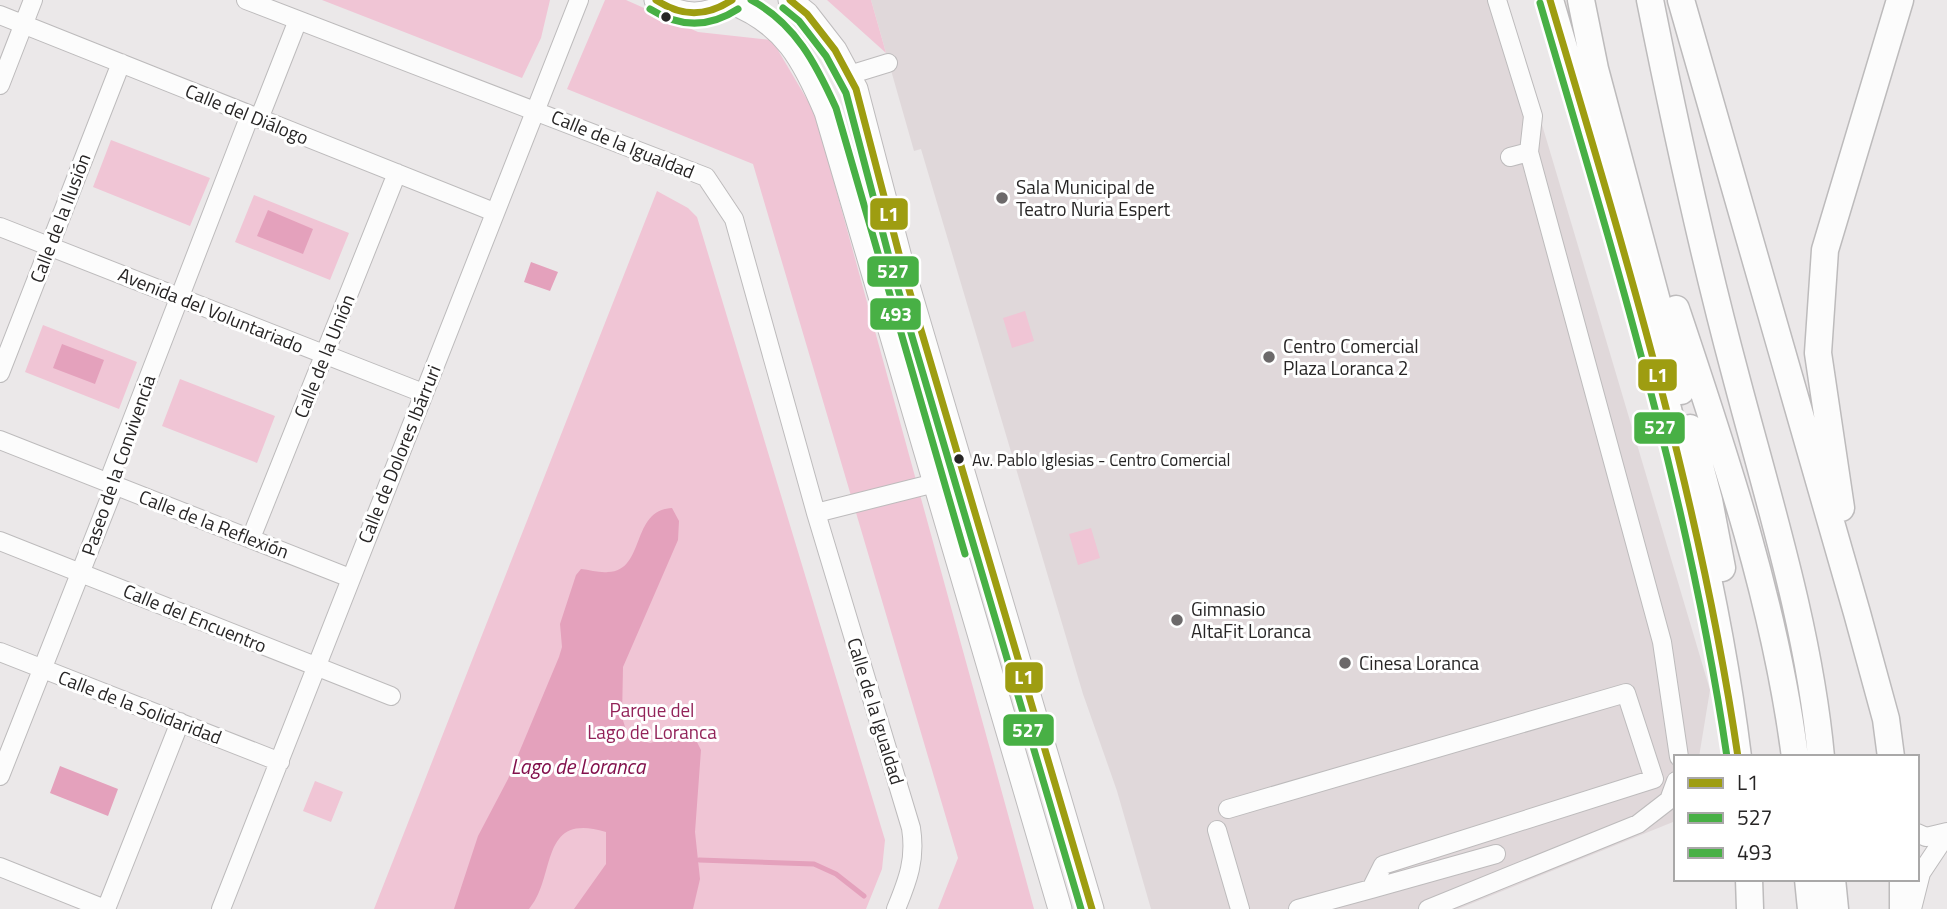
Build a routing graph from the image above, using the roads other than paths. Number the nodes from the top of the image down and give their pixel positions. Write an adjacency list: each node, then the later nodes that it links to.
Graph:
1 (33, 0): 15 (street)
2 (246, 0): 14 (street, Calle de la Igualdad)
3 (579, 0): 20 (street, Calle de Dolores Ibárruri)
4 (656, 0): 12 (main road)
5 (790, 0): 18 (main road)
6 (1497, 0): 23 (street)
7 (1550, 0): 48 (highway)
8 (1580, 0): 22 (highway)
9 (1650, 0): 51 (highway)
10 (1681, 0): 41 (highway)
11 (1900, 0): 41 (highway)
12 (731, 1): 34 (main road)
13 (0, 15): 15 (street, Calle del Diálogo)
14 (298, 20): 20 (street, Calle de la Igualdad); 21 (street, Paseo de la Convivencia)
15 (24, 24): 16 (street, Calle del Diálogo); 19 (street)
16 (121, 63): 21 (street, Calle del Diálogo); 28 (street, Calle de la Ilusión)
17 (888, 63): 18 (street)
18 (849, 75): 71 (main road)
19 (0, 85)
20 (536, 109): 26 (street, Calle de Dolores Ibárruri); 36 (street, Calle de la Igualdad)
21 (255, 117): 25 (street, Calle del Diálogo); 29 (street, Paseo de la Convivencia)
22 (1611, 125): 49 (highway); 50 (highway)
23 (1529, 152): 24 (street); 47 (street)
24 (1510, 157)
25 (397, 173): 26 (street, Calle del Diálogo); 30 (street, Calle de la Unión)
26 (495, 212): 32 (street, Calle de Dolores Ibárruri)
27 (0, 227): 28 (street, Avenida del Voluntariado)
28 (49, 246): 29 (street, Avenida del Voluntariado); 31 (street, Calle de la Ilusión)
29 (179, 298): 30 (street, Avenida del Voluntariado); 35 (street, Paseo de la Convivencia)
30 (324, 355): 32 (street, Avenida del Voluntariado); 37 (street, Calle de la Unión)
31 (0, 373)
32 (423, 393): 40 (street, Calle de Dolores Ibárruri)
33 (0, 440): 35 (street, Calle de la Reflexión)
34 (935, 483): 36 (street); 70 (main road)
35 (115, 485): 37 (street, Calle de la Reflexión); 39 (street, Paseo de la Convivencia)
36 (816, 513): 69 (street, Calle de la Igualdad)
37 (251, 538): 40 (street, Calle de la Reflexión)
38 (0, 541): 39 (street, Calle del Encuentro)
39 (80, 573): 43 (street, Calle del Encuentro); 44 (street, Paseo de la Convivencia)
40 (350, 578): 43 (street, Calle de Dolores Ibárruri)
41 (1857, 613): 52 (highway)
42 (0, 652): 44 (street, Calle de la Solidaridad)
43 (316, 666): 45 (street, Calle del Encuentro); 53 (street, Calle de Dolores Ibárruri)
44 (43, 668): 46 (street, Calle de la Solidaridad); 54 (street, Paseo de la Convivencia)
45 (391, 696)
46 (180, 722): 53 (street, Calle de la Solidaridad); 67 (street)
47 (1679, 755)
48 (1738, 755)
49 (1746, 755)
50 (1795, 755)
51 (1821, 755)
52 (1891, 755)
53 (280, 762): 68 (street, Calle de Dolores Ibárruri)
54 (0, 776)
55 (1674, 786): 74 (street)
56 (1228, 809): 66 (street)
57 (1217, 830): 72 (street)
58 (1947, 833): 59 (street); 79 (street)
59 (1919, 834)
60 (1496, 854): 66 (street)
61 (0, 867): 67 (street)
62 (1749, 881): 75 (highway)
63 (1808, 881): 76 (highway)
64 (1832, 881): 77 (highway)
65 (1903, 881): 78 (highway)
66 (1371, 889): 73 (street)
67 (106, 909)
68 (221, 909)
69 (896, 909)
70 (1060, 909)
71 (1092, 909)
72 (1240, 909)
73 (1298, 909)
74 (1428, 909)
75 (1751, 909)
76 (1811, 909)
77 (1835, 909)
78 (1903, 909)
79 (1912, 909)

